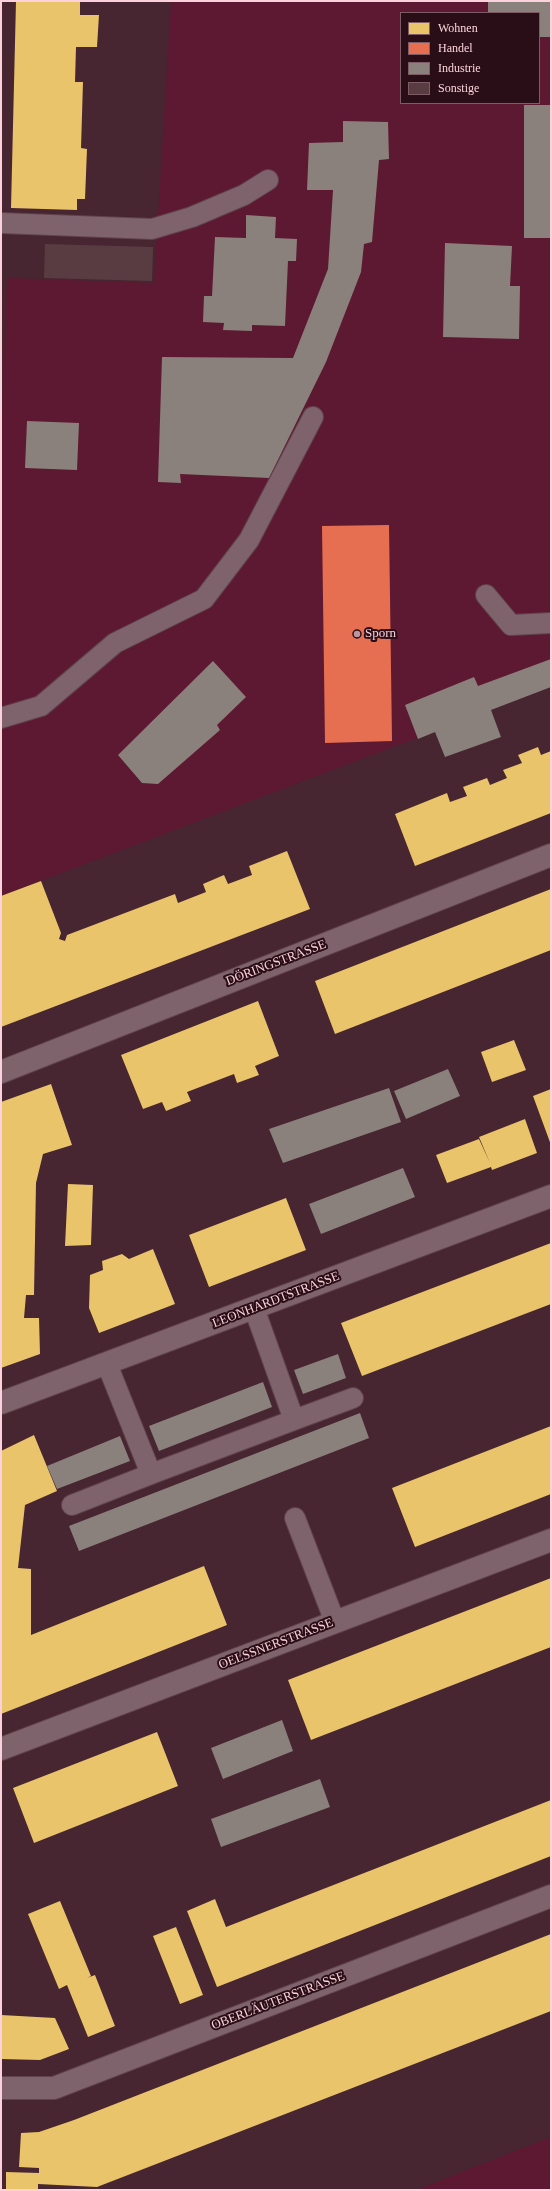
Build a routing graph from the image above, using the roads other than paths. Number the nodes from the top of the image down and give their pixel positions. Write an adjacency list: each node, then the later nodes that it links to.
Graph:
1 (268, 180): 2 (lane)
2 (1, 223)
3 (312, 417): 6 (lane)
4 (486, 595): 5 (lane)
5 (551, 623)
6 (1, 718)
7 (551, 855): 8 (street, DÖRINGSTRASSE)
8 (1, 1072)
9 (551, 1196): 10 (street, LEONHARDTSTRASSE)
10 (254, 1308): 11 (street, LEONHARDTSTRASSE); 14 (lane)
11 (107, 1364): 13 (street, LEONHARDTSTRASSE); 15 (lane)
12 (353, 1398): 14 (lane)
13 (1, 1404)
14 (294, 1420): 15 (lane)
15 (151, 1474): 16 (lane)
16 (72, 1505)
17 (295, 1518): 19 (lane)
18 (551, 1540): 19 (street, OELSSNERSTRASSE)
19 (335, 1622): 20 (street, OELSSNERSTRASSE)
20 (1, 1749)
21 (551, 1896): 22 (street, OBERLÄUTERSTRASSE)
22 (1, 2088)

